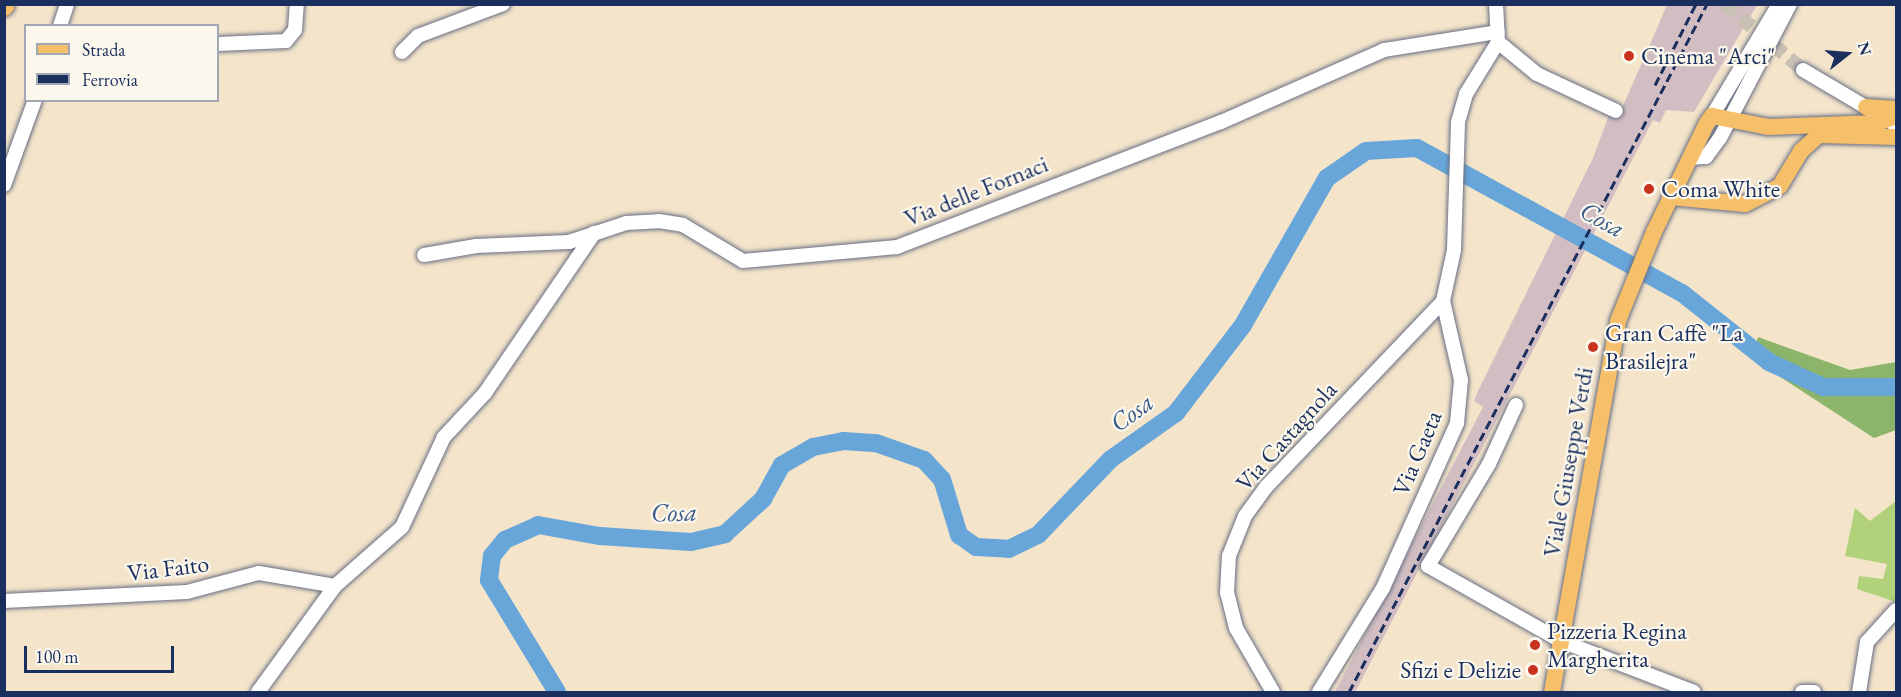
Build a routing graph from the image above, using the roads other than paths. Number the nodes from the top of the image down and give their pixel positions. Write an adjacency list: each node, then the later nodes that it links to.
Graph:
1 (67, 4): 7 (street)
2 (297, 4): 9 (street)
3 (503, 4): 10 (street)
4 (1496, 4): 8 (street)
5 (1779, 4): 15 (street)
6 (1790, 4): 16 (street)
7 (61, 24)
8 (1498, 37): 14 (street); 22 (street, Via delle Fornaci); 24 (street, Via Gaeta)
9 (219, 44)
10 (402, 52)
11 (1803, 70): 13 (street)
12 (34, 102): 20 (street)
13 (1866, 107): 17 (main road)
14 (1616, 111)
15 (1712, 116): 16 (main road); 19 (main road, Viale Giuseppe Verdi)
16 (1732, 118): 17 (main road); 19 (street)
17 (1894, 118)
18 (1896, 137): 21 (main road)
19 (1690, 158): 21 (main road, Viale Giuseppe Verdi)
20 (4, 185)
21 (1670, 197): 29 (main road, Viale Giuseppe Verdi)
22 (595, 232): 23 (street, Via delle Fornaci); 26 (street)
23 (424, 255)
24 (1443, 301): 31 (street, Via Castagnola); 32 (street, Via Gaeta)
25 (1516, 405): 29 (street)
26 (335, 586): 27 (street, Via Faito); 30 (street)
27 (4, 601)
28 (1896, 610): 37 (street)
29 (1561, 641): 33 (main road, Viale Giuseppe Verdi); 34 (street)
30 (258, 693)
31 (1273, 693)
32 (1319, 693)
33 (1552, 693)
34 (1694, 693)
35 (1802, 693): 36 (street)
36 (1814, 693)
37 (1859, 693)

